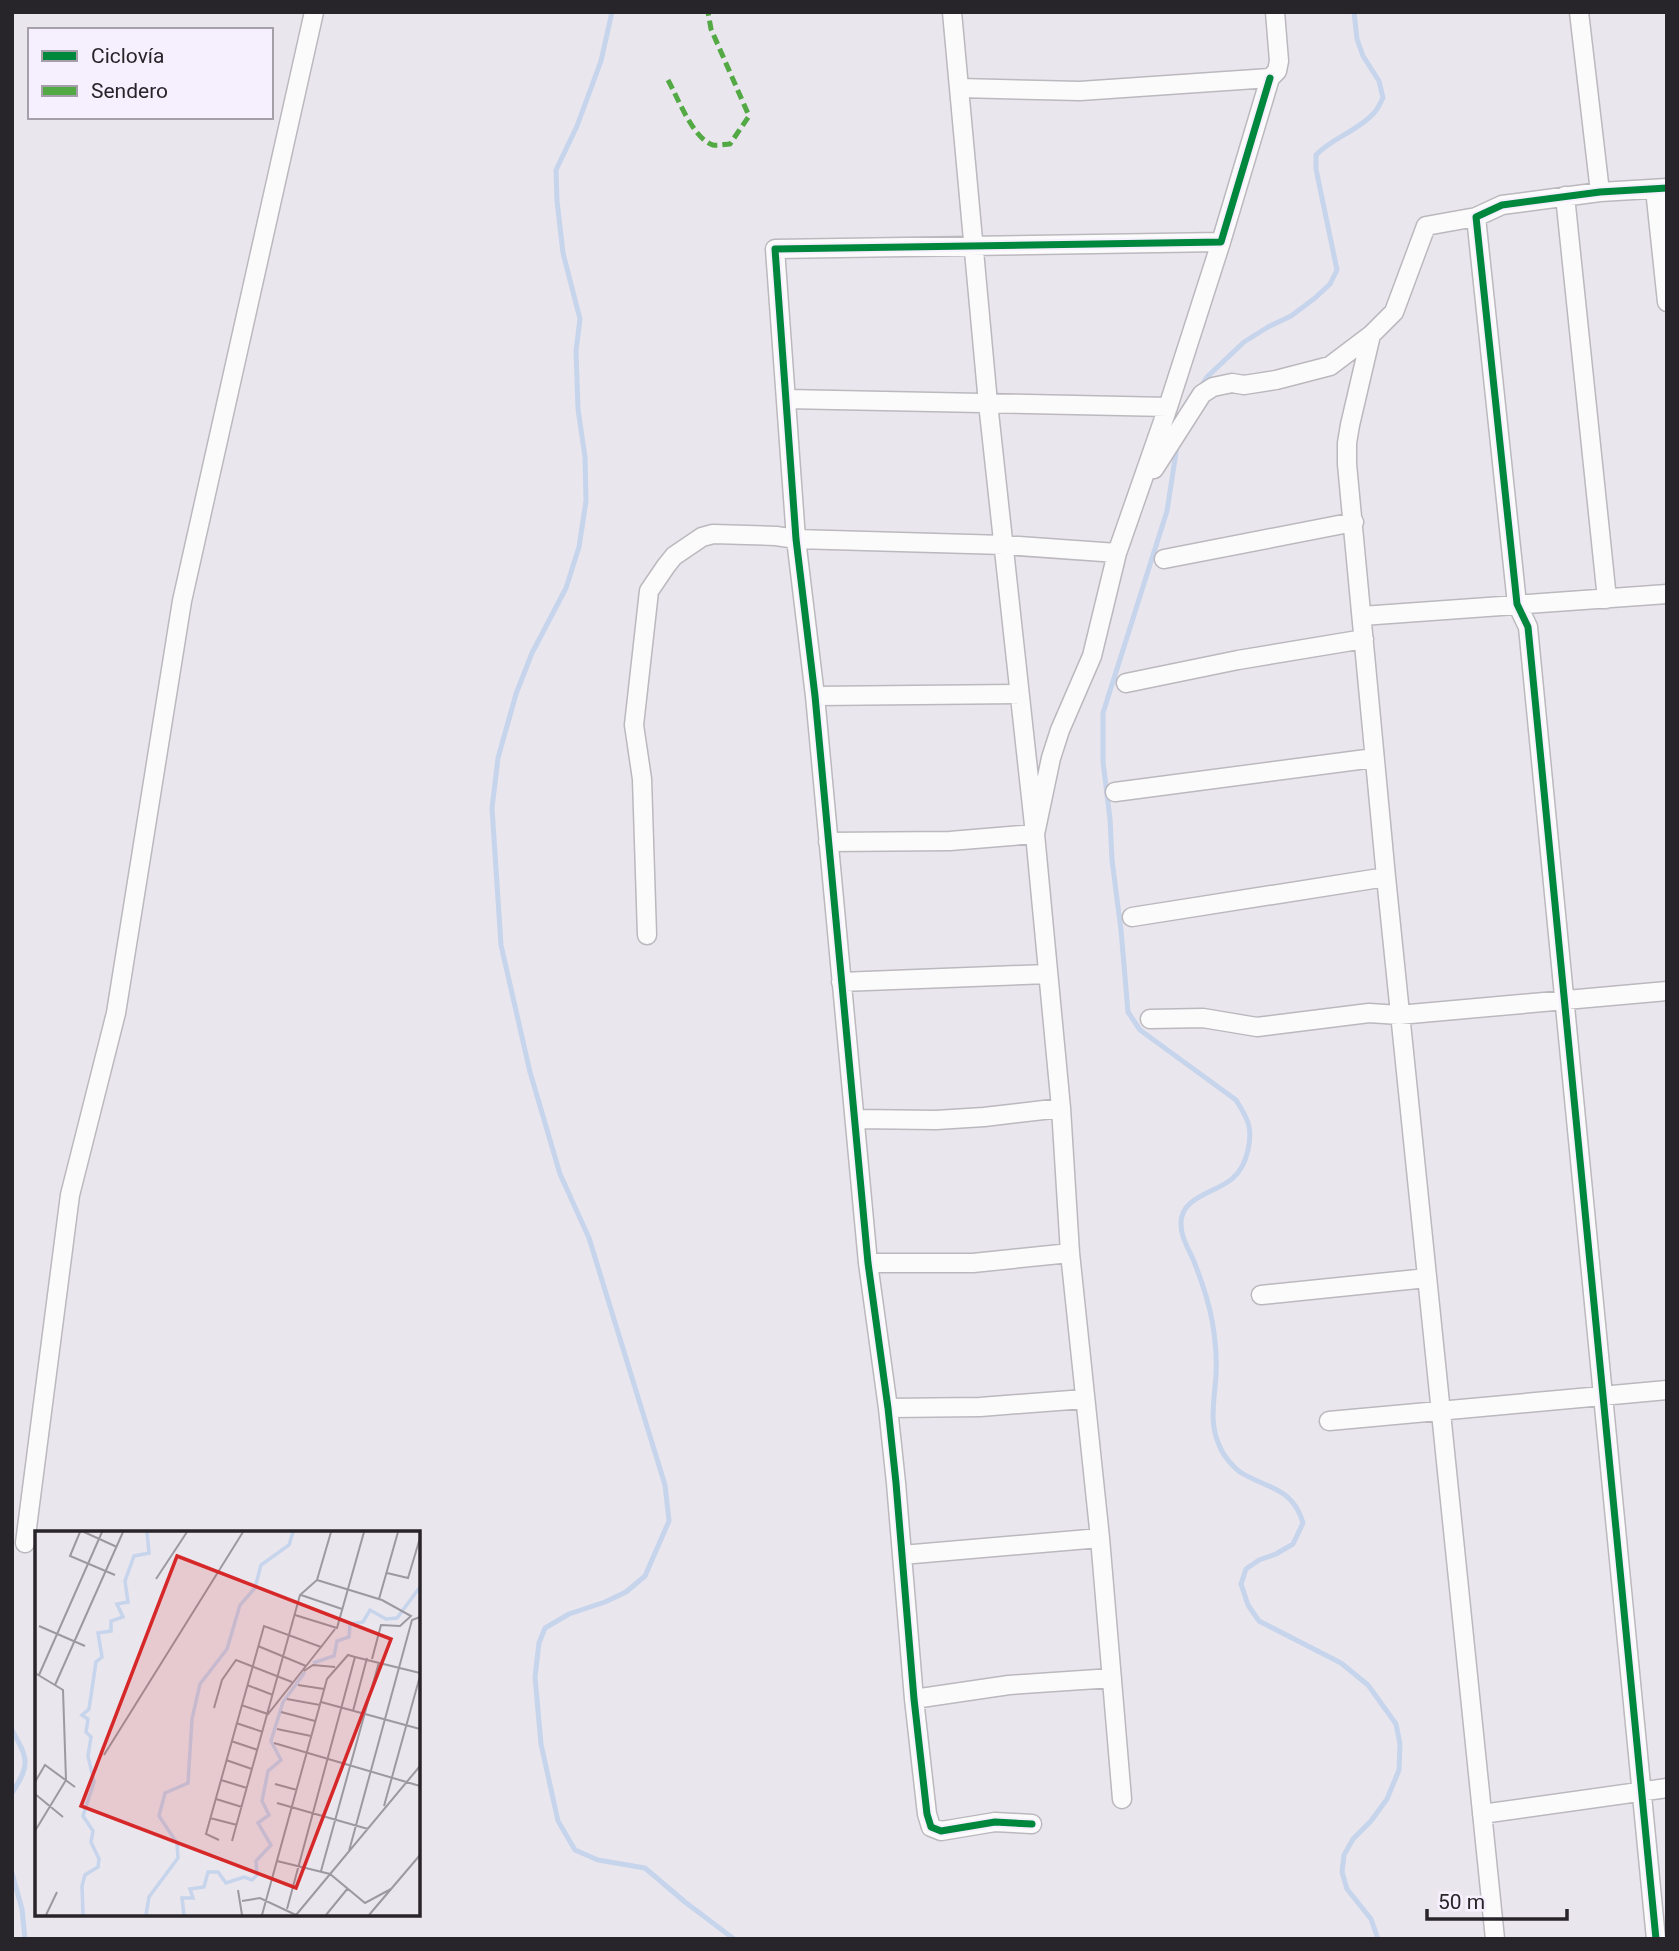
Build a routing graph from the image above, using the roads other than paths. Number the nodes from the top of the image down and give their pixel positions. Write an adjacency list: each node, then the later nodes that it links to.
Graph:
1 (314, 12): 58 (street)
2 (952, 12): 6 (street)
3 (1275, 12): 5 (street)
4 (1579, 12): 8 (street)
5 (1270, 78): 6 (street); 11 (street)
6 (960, 88): 12 (street)
7 (1661, 188): 8 (street); 13 (street)
8 (1600, 192): 9 (street)
9 (1565, 196): 10 (street); 25 (street)
10 (1476, 217): 14 (street); 26 (street)
11 (1221, 242): 12 (street); 17 (street)
12 (973, 246): 15 (street); 16 (street)
13 (1667, 302)
14 (1371, 335): 18 (street); 19 (street)
15 (786, 399): 16 (street); 20 (street)
16 (988, 403): 17 (street); 21 (street)
17 (1168, 407): 18 (street)
18 (1139, 491): 22 (street)
19 (1354, 522): 23 (street); 27 (street)
20 (796, 539): 21 (street); 31 (street); 38 (street)
21 (1004, 545): 22 (street); 30 (street)
22 (1117, 553): 34 (street)
23 (1164, 559)
24 (1667, 594): 25 (street)
25 (1607, 599): 26 (street)
26 (1517, 604): 27 (street); 42 (street)
27 (1362, 616): 28 (street)
28 (1364, 639): 29 (street); 32 (street)
29 (1126, 683)
30 (1019, 694): 31 (street); 34 (street)
31 (815, 696): 35 (street)
32 (1374, 758): 33 (street); 36 (street)
33 (1115, 792)
34 (1035, 834): 35 (street); 39 (street)
35 (828, 842): 40 (street)
36 (1386, 877): 37 (street); 43 (street)
37 (1132, 917)
38 (647, 935)
39 (1047, 974): 40 (street); 45 (street)
40 (841, 982): 46 (street)
41 (1667, 992): 42 (street)
42 (1564, 1001): 43 (street); 52 (street)
43 (1399, 1014): 44 (street); 49 (street)
44 (1150, 1019)
45 (1060, 1108): 46 (street); 47 (street)
46 (856, 1119): 48 (street)
47 (1070, 1253): 48 (street); 53 (street)
48 (868, 1263): 54 (street)
49 (1427, 1278): 50 (street); 55 (street)
50 (1261, 1295)
51 (1667, 1390): 52 (street)
52 (1602, 1395): 55 (street); 63 (street)
53 (1084, 1398): 54 (street); 57 (street)
54 (888, 1408): 59 (street)
55 (1441, 1411): 56 (street); 65 (street)
56 (1329, 1421)
57 (1100, 1538): 59 (street); 60 (street)
58 (25, 1543)
59 (902, 1555): 61 (street)
60 (1112, 1678): 61 (street); 64 (street)
61 (914, 1699): 66 (street)
62 (1667, 1788): 63 (street)
63 (1643, 1792): 65 (street); 68 (street)
64 (1122, 1799)
65 (1482, 1814): 67 (street)
66 (1032, 1824)
67 (1495, 1939)
68 (1656, 1939)

